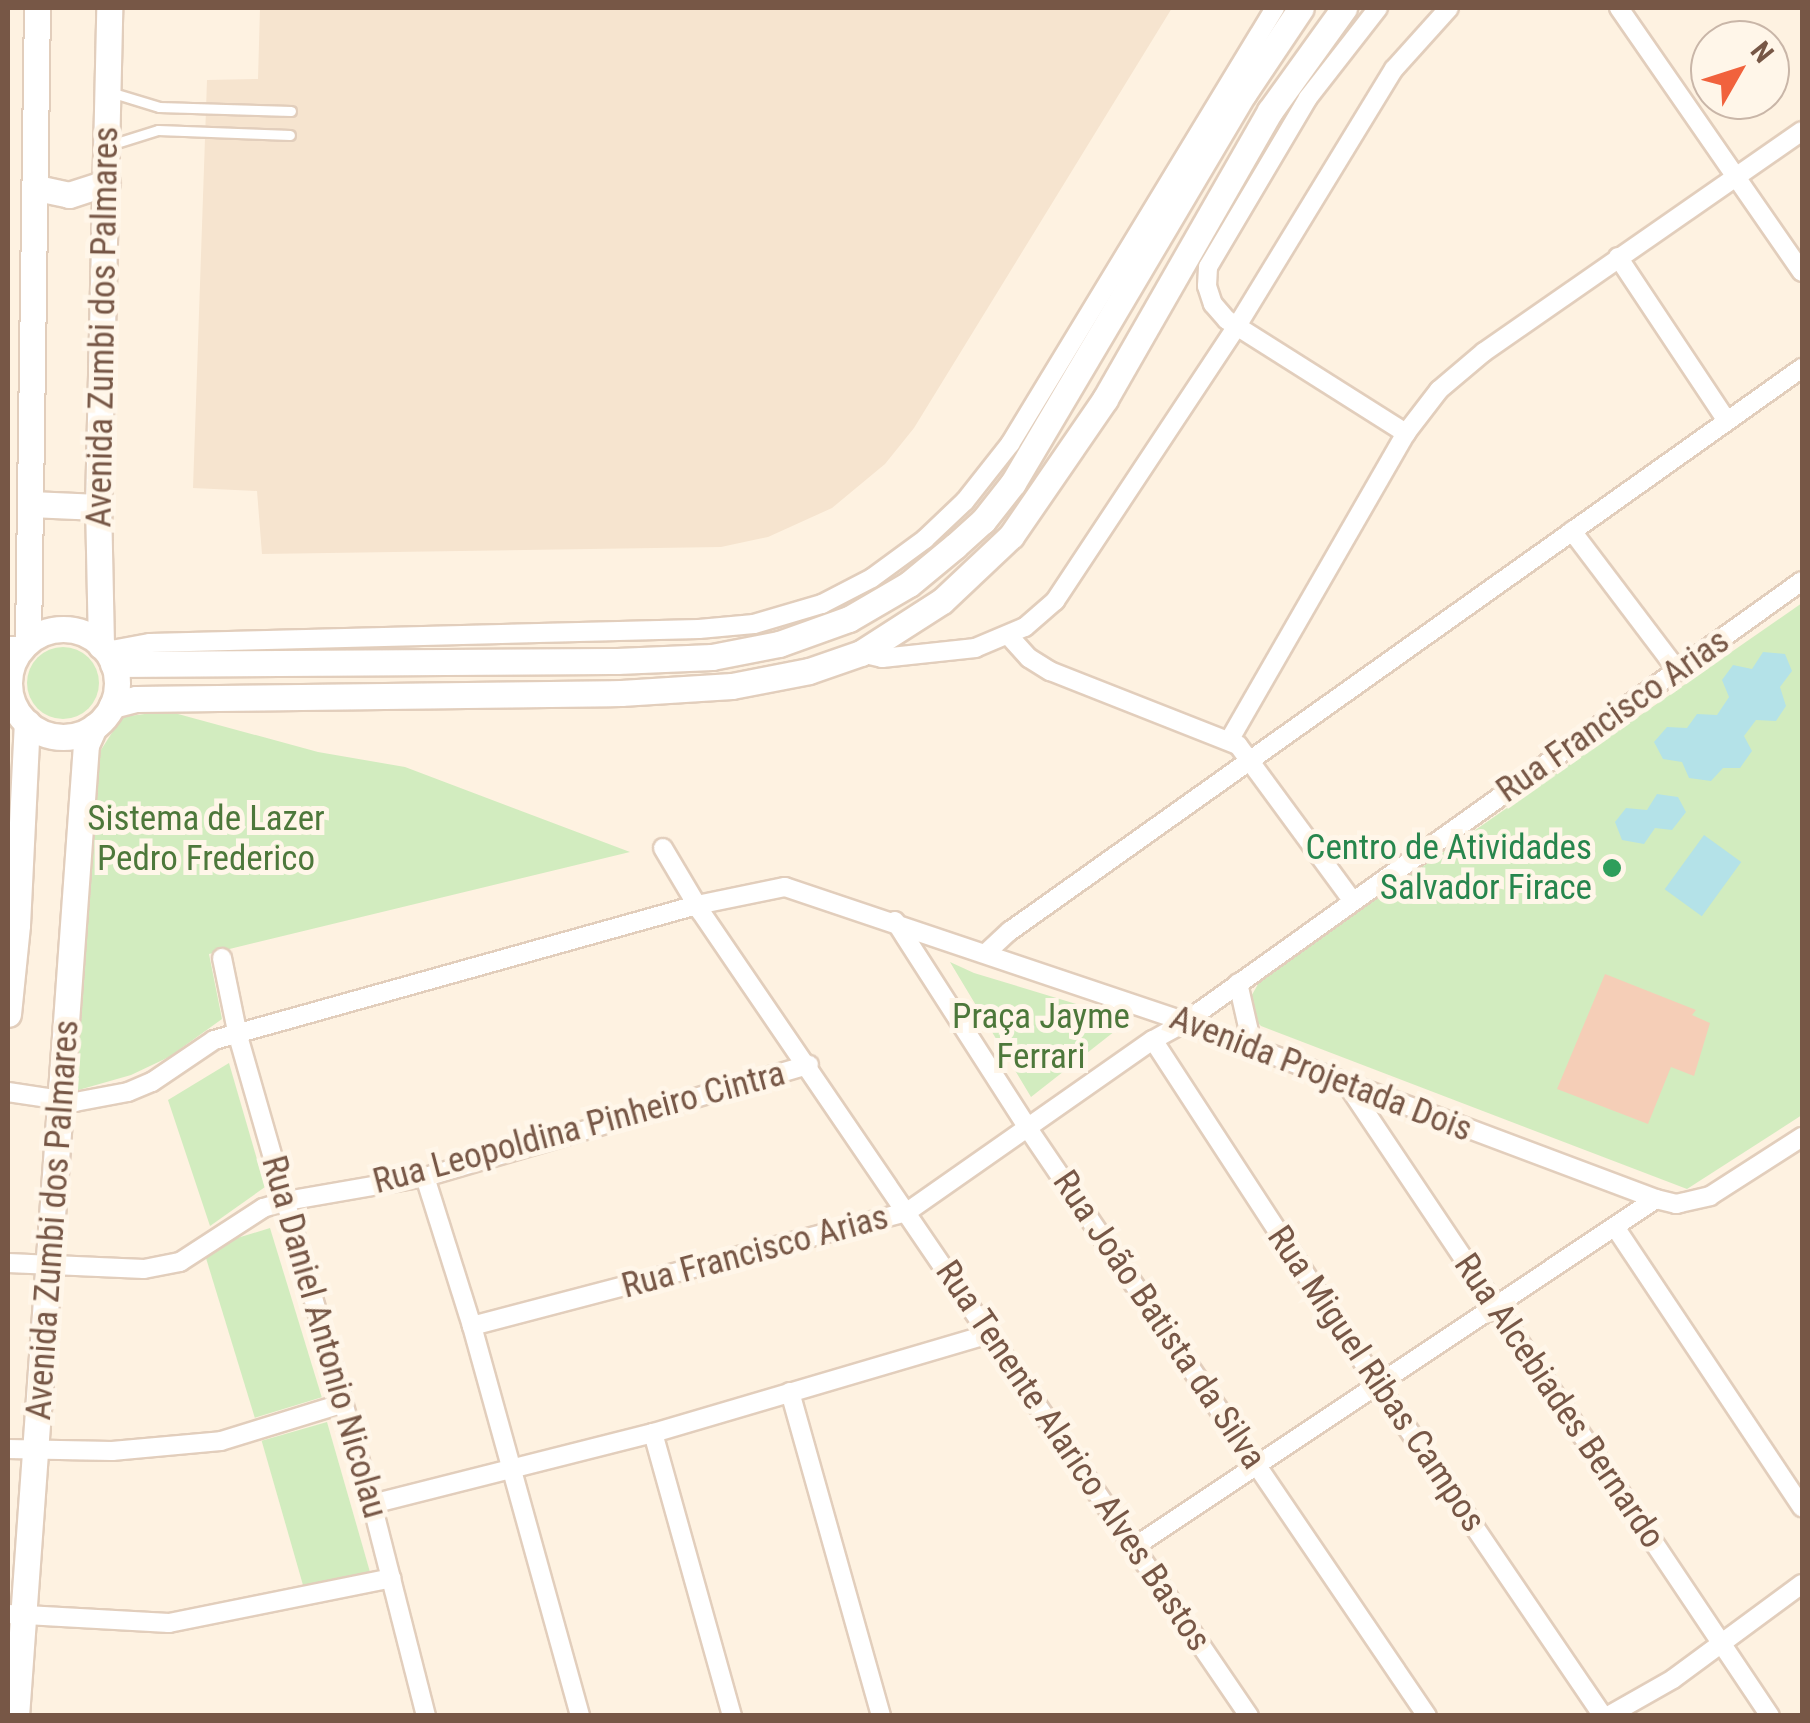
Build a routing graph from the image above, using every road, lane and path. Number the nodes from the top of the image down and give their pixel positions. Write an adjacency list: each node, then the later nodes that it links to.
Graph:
1 (37, 8): 20 (main road, Avenida Zumbi dos Palmares)
2 (109, 8): 10 (main road, Avenida Zumbi dos Palmares)
3 (1275, 8): 36 (street)
4 (1301, 8): 36 (main road)
5 (1344, 8): 9 (main road)
6 (1378, 8): 11 (street)
7 (1449, 8): 25 (street)
8 (1620, 8): 18 (street)
9 (1317, 45): 11 (street); 23 (main road)
10 (108, 91): 12 (lane); 17 (main road, Avenida Zumbi dos Palmares)
11 (1308, 98): 21 (street)
12 (159, 107): 13 (lane); 14 (lane)
13 (291, 111)
14 (158, 130): 16 (lane); 17 (lane)
15 (1802, 130): 18 (street)
16 (290, 135)
17 (108, 146): 19 (main road, Avenida Zumbi dos Palmares)
18 (1735, 176): 22 (street); 24 (street)
19 (107, 183): 20 (main road); 30 (main road, Avenida Zumbi dos Palmares)
20 (37, 188): 29 (main road, Avenida Zumbi dos Palmares)
21 (1242, 209): 23 (street); 25 (street)
22 (1618, 258): 27 (street); 28 (street)
23 (1186, 261): 34 (main road)
24 (1802, 272)
25 (1237, 326): 28 (street); 33 (street)
26 (1802, 368): 27 (street)
27 (1727, 421): 31 (street)
28 (1406, 433): 41 (street)
29 (31, 504): 30 (main road); 35 (main road, Avenida Zumbi dos Palmares)
30 (98, 507): 36 (main road, Avenida Zumbi dos Palmares)
31 (1572, 531): 37 (street); 42 (street)
32 (1802, 582): 37 (street, Rua Francisco Arias)
33 (1009, 636): 34 (street); 41 (street)
34 (861, 653): 38 (main road)
35 (16, 654): 36 (main road); 39 (main road)
36 (107, 654): 38 (main road)
37 (1678, 670): 44 (street, Rua Francisco Arias)
38 (112, 705): 40 (main road)
39 (17, 712): 40 (main road); 47 (main road, Avenida Zumbi dos Palmares)
40 (94, 727): 59 (main road, Avenida Zumbi dos Palmares)
41 (1230, 739): 42 (street)
42 (1252, 759): 44 (street); 48 (street)
43 (663, 848): 45 (street, Rua Tenente Alarico Alves Bastos)
44 (1352, 900): 50 (street, Rua Francisco Arias)
45 (697, 905): 46 (street, Avenida Projetada Dois); 53 (street, Avenida Projetada Dois); 56 (street, Rua Tenente Alarico Alves Bastos)
46 (895, 921): 48 (street, Avenida Projetada Dois); 60 (street, Rua João Batista da Silva)
47 (12, 925): 51 (main road, Avenida Zumbi dos Palmares)
48 (986, 953): 52 (street, Avenida Projetada Dois)
49 (222, 958): 53 (street, Rua Daniel Antonio Nicolau)
50 (1238, 983): 52 (street, Rua Francisco Arias); 55 (street)
51 (8, 1014)
52 (1184, 1022): 54 (street, Rua Francisco Arias); 55 (street, Avenida Projetada Dois)
53 (238, 1036): 59 (street, Avenida Projetada Dois); 64 (street, Rua Daniel Antonio Nicolau)
54 (1153, 1040): 60 (street, Rua Francisco Arias); 72 (street, Rua Miguel Ribas Campos)
55 (1253, 1049): 57 (street, Avenida Projetada Dois)
56 (809, 1065): 62 (street, Rua Leopoldina Pinheiro Cintra); 65 (street, Rua Tenente Alarico Alves Bastos)
57 (1348, 1086): 63 (street, Avenida Projetada Dois); 69 (street, Rua Alcebiades Bernardo)
58 (8, 1092): 59 (street, Avenida Projetada Dois)
59 (60, 1099): 68 (main road, Avenida Zumbi dos Palmares)
60 (1027, 1126): 65 (street, Rua Francisco Arias); 78 (street, Rua João Batista da Silva)
61 (1802, 1137): 63 (street)
62 (424, 1177): 64 (street, Rua Leopoldina Pinheiro Cintra); 70 (street)
63 (1656, 1199): 66 (street)
64 (286, 1201): 68 (street, Rua Leopoldina Pinheiro Cintra); 74 (street, Rua Daniel Antonio Nicolau)
65 (908, 1212): 70 (street, Rua Francisco Arias); 71 (street, Rua Tenente Alarico Alves Bastos)
66 (1615, 1227): 69 (street); 81 (street)
67 (8, 1263): 68 (street, Rua Leopoldina Pinheiro Cintra)
68 (48, 1265): 77 (main road, Avenida Zumbi dos Palmares)
69 (1494, 1304): 72 (street); 86 (street, Rua Alcebiades Bernardo)
70 (472, 1326): 79 (street)
71 (988, 1334): 73 (street); 82 (street, Rua Tenente Alarico Alves Bastos)
72 (1378, 1385): 78 (street); 95 (street, Rua Miguel Ribas Campos)
73 (790, 1392): 75 (street); 92 (street)
74 (342, 1404): 77 (street); 80 (street, Rua Daniel Antonio Nicolau)
75 (652, 1433): 79 (street); 91 (street)
76 (8, 1449): 77 (street)
77 (38, 1451): 85 (main road, Avenida Zumbi dos Palmares)
78 (1258, 1466): 82 (street); 94 (street, Rua João Batista da Silva)
79 (512, 1468): 80 (street); 90 (street)
80 (372, 1504): 83 (street, Rua Daniel Antonio Nicolau)
81 (1802, 1507)
82 (1134, 1547): 93 (street, Rua Tenente Alarico Alves Bastos)
83 (392, 1578): 85 (street); 89 (street, Rua Daniel Antonio Nicolau)
84 (1802, 1584): 86 (street)
85 (16, 1615): 88 (main road, Avenida Zumbi dos Palmares)
86 (1720, 1643): 87 (street, Rua Alcebiades Bernardo); 95 (street)
87 (1769, 1713)
88 (16, 1716)
89 (426, 1716)
90 (580, 1716)
91 (732, 1716)
92 (881, 1716)
93 (1249, 1716)
94 (1428, 1716)
95 (1605, 1716)

